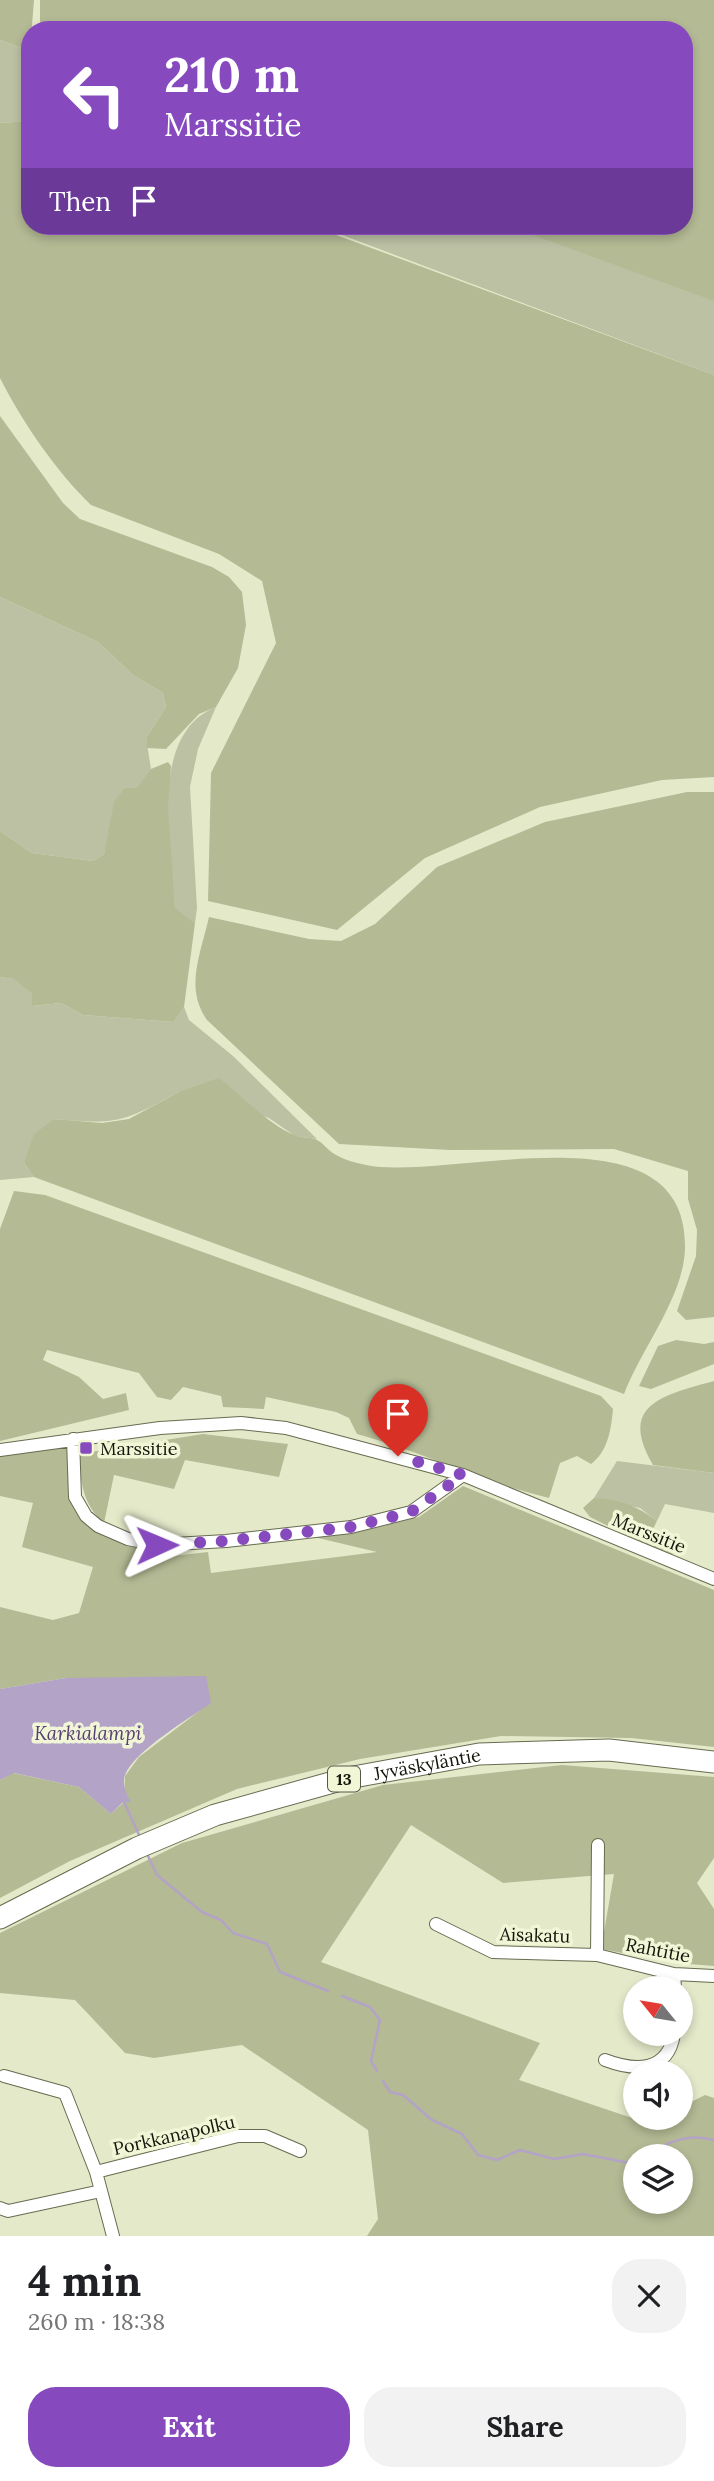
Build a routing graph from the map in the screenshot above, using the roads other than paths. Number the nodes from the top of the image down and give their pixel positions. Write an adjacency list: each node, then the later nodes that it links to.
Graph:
1 (72, 1439): 2 (street, Marssitie); 3 (street, Marssitie); 3 (street)
2 (0, 1450)
3 (463, 1475): 4 (street, Marssitie)
4 (714, 1579)
5 (714, 1762): 7 (highway, Jyväskyläntie / 13)
6 (598, 1845): 9 (street)
7 (0, 1918)
8 (436, 1924): 9 (street, Aisakatu)
9 (597, 1955): 10 (street, Rahtitie)
10 (674, 1974): 11 (street, Rahtitie)
11 (714, 1976)
12 (668, 2046): 13 (street)
13 (605, 2060)
14 (4, 2076): 16 (street)
15 (300, 2151): 16 (street, Porkkanapolku)
16 (96, 2172): 17 (street)
17 (101, 2191): 18 (street); 19 (street)
18 (0, 2208)
19 (113, 2236)

